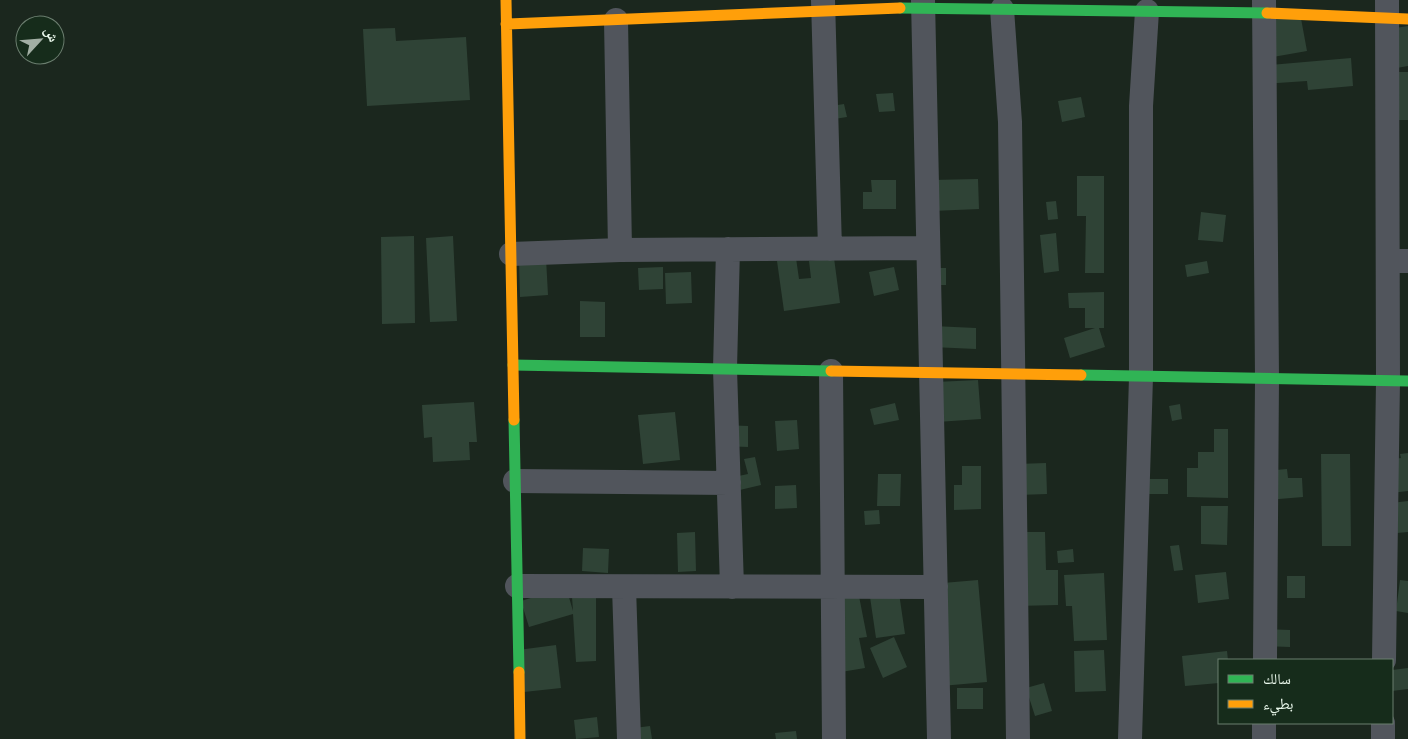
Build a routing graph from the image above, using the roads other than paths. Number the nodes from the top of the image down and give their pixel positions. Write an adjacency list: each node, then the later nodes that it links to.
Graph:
1 (506, 0): 10 (street)
2 (923, 4): 3 (street); 6 (street); 12 (street)
3 (823, 6): 5 (street); 14 (street)
4 (1264, 6): 7 (street); 8 (street); 24 (street)
5 (720, 8): 9 (street)
6 (1002, 8): 7 (street); 22 (street)
7 (1147, 10): 23 (street)
8 (1394, 13): 11 (street)
9 (616, 20): 10 (street); 15 (street)
10 (506, 24): 16 (street)
11 (1398, 141): 17 (street)
12 (928, 248): 14 (street); 21 (street)
13 (728, 249): 14 (street); 15 (street); 19 (street)
14 (830, 249)
15 (620, 250): 16 (street)
16 (511, 254): 18 (street)
17 (1398, 261): 25 (street)
18 (513, 365): 19 (street); 26 (street)
19 (725, 369): 20 (street); 27 (street)
20 (831, 371): 21 (street); 32 (street)
21 (931, 373): 22 (street); 31 (street)
22 (1012, 374): 23 (street); 41 (street)
23 (1141, 376): 24 (street); 42 (street)
24 (1267, 379): 25 (street); 33 (street)
25 (1398, 381): 34 (street)
26 (515, 481): 27 (street); 28 (street)
27 (729, 483): 30 (street)
28 (517, 586): 29 (street); 37 (street)
29 (624, 587): 30 (street); 38 (street)
30 (732, 587): 32 (street)
31 (936, 587): 32 (street); 40 (street)
32 (833, 588): 39 (street)
33 (1265, 659)
34 (1384, 659)
35 (1264, 724): 43 (street)
36 (1383, 724): 44 (street)
37 (520, 739)
38 (629, 739)
39 (834, 739)
40 (939, 739)
41 (1018, 739)
42 (1130, 739)
43 (1264, 739)
44 (1383, 739)

